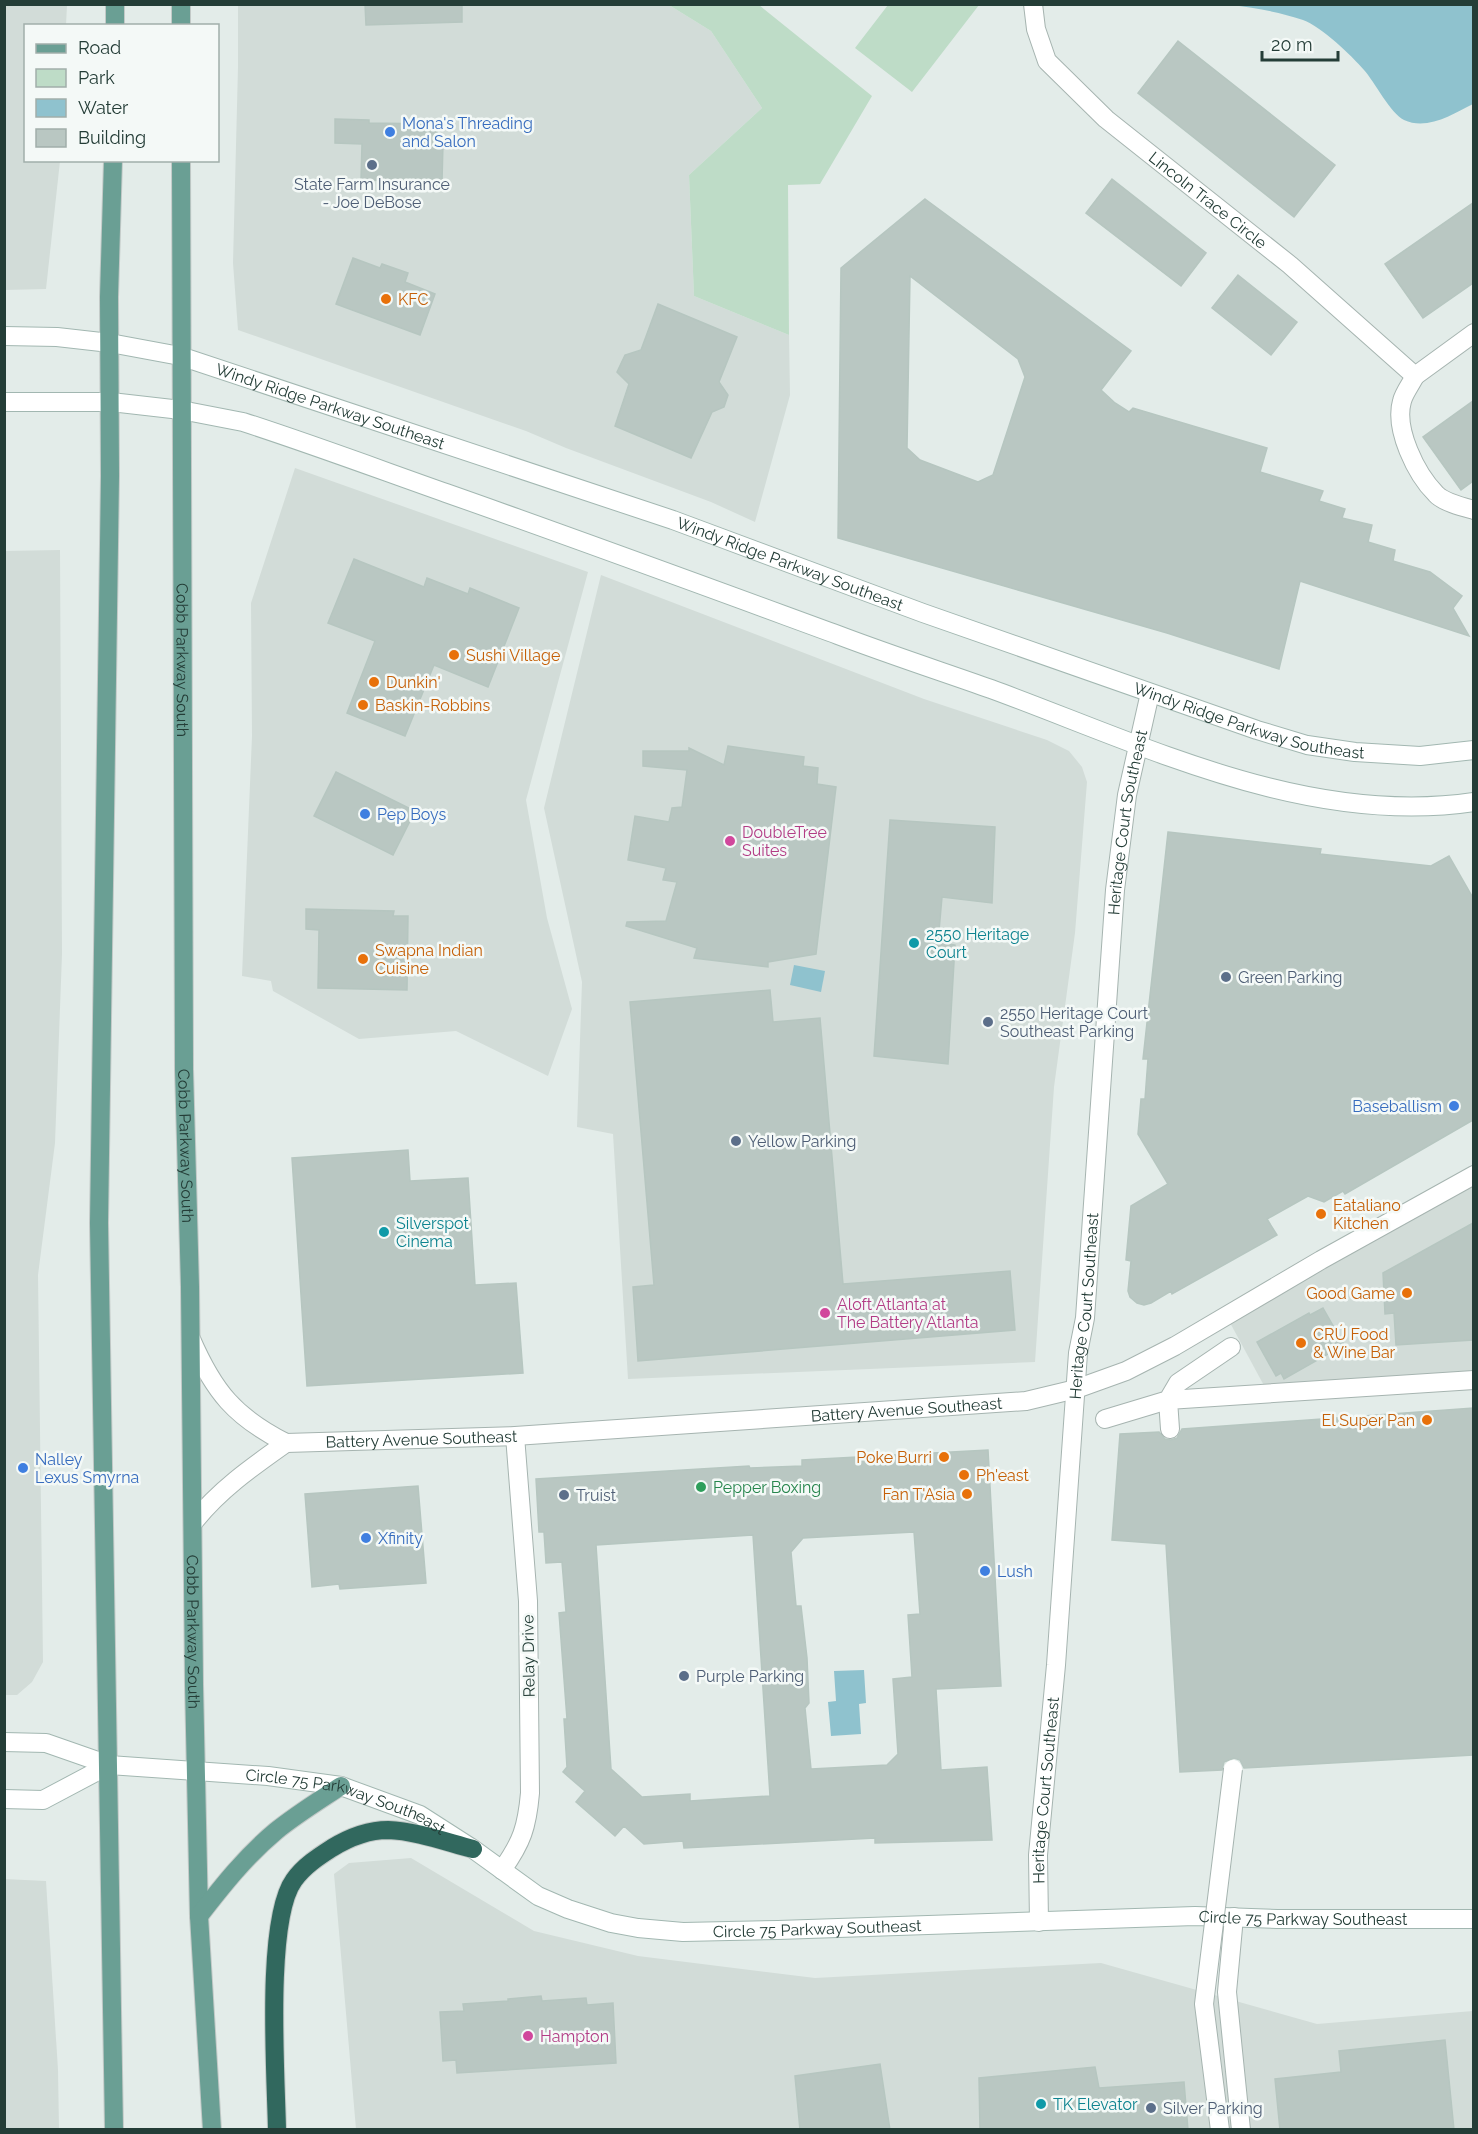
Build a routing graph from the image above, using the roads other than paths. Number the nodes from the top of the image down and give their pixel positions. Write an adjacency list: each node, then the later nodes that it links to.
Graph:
1 (115, 4): 4 (main road)
2 (181, 4): 5 (main road)
3 (1033, 4): 12 (street, Lincoln Trace Circle)
4 (115, 24)
5 (181, 24)
6 (113, 162): 10 (main road)
7 (181, 162): 11 (main road, Cobb Parkway South)
8 (1473, 333): 12 (street)
9 (4, 336): 10 (street, Windy Ridge Parkway Southeast)
10 (110, 343): 11 (street, Windy Ridge Parkway Southeast); 14 (main road)
11 (180, 356): 15 (main road, Cobb Parkway South); 17 (street, Windy Ridge Parkway Southeast)
12 (1415, 376): 16 (street)
13 (4, 402): 14 (street)
14 (111, 402): 15 (street); 33 (main road)
15 (181, 410): 18 (street); 22 (main road, Cobb Parkway South)
16 (1473, 510)
17 (1150, 693): 18 (street, Heritage Court Southeast); 19 (street, Windy Ridge Parkway Southeast)
18 (1137, 745): 20 (street); 25 (street, Heritage Court Southeast)
19 (1473, 750)
20 (1473, 802)
21 (1473, 1175): 25 (street, Battery Avenue Southeast)
22 (191, 1339): 30 (street); 31 (main road, Cobb Parkway South)
23 (1231, 1347): 26 (street)
24 (1473, 1380): 26 (street)
25 (1076, 1389): 29 (street, Battery Avenue Southeast); 43 (street, Heritage Court Southeast)
26 (1167, 1400): 27 (street); 28 (street)
27 (1105, 1419)
28 (1170, 1429)
29 (515, 1436): 30 (street, Battery Avenue Southeast); 39 (street, Relay Drive)
30 (286, 1443): 31 (street)
31 (193, 1524): 35 (main road, Cobb Parkway South)
32 (4, 1742): 33 (street, Circle 75 Parkway Southeast)
33 (109, 1765): 35 (street, Circle 75 Parkway Southeast); 37 (street); 44 (main road)
34 (1233, 1769): 47 (street, bridge)
35 (195, 1772): 36 (street, Circle 75 Parkway Southeast); 40 (main road, Cobb Parkway South)
36 (341, 1786): 38 (street, Circle 75 Parkway Southeast); 40 (main road)
37 (4, 1799)
38 (473, 1849): 39 (street, Circle 75 Parkway Southeast); 46 (highway)
39 (502, 1870): 43 (street, Circle 75 Parkway Southeast)
40 (199, 1917): 45 (main road, Cobb Parkway South)
41 (1234, 1917): 42 (street, Circle 75 Parkway Southeast); 43 (street, Circle 75 Parkway Southeast); 48 (street)
42 (1473, 1919)
43 (1038, 1922)
44 (114, 2130)
45 (212, 2130)
46 (277, 2130)
47 (1220, 2130)
48 (1241, 2130)

